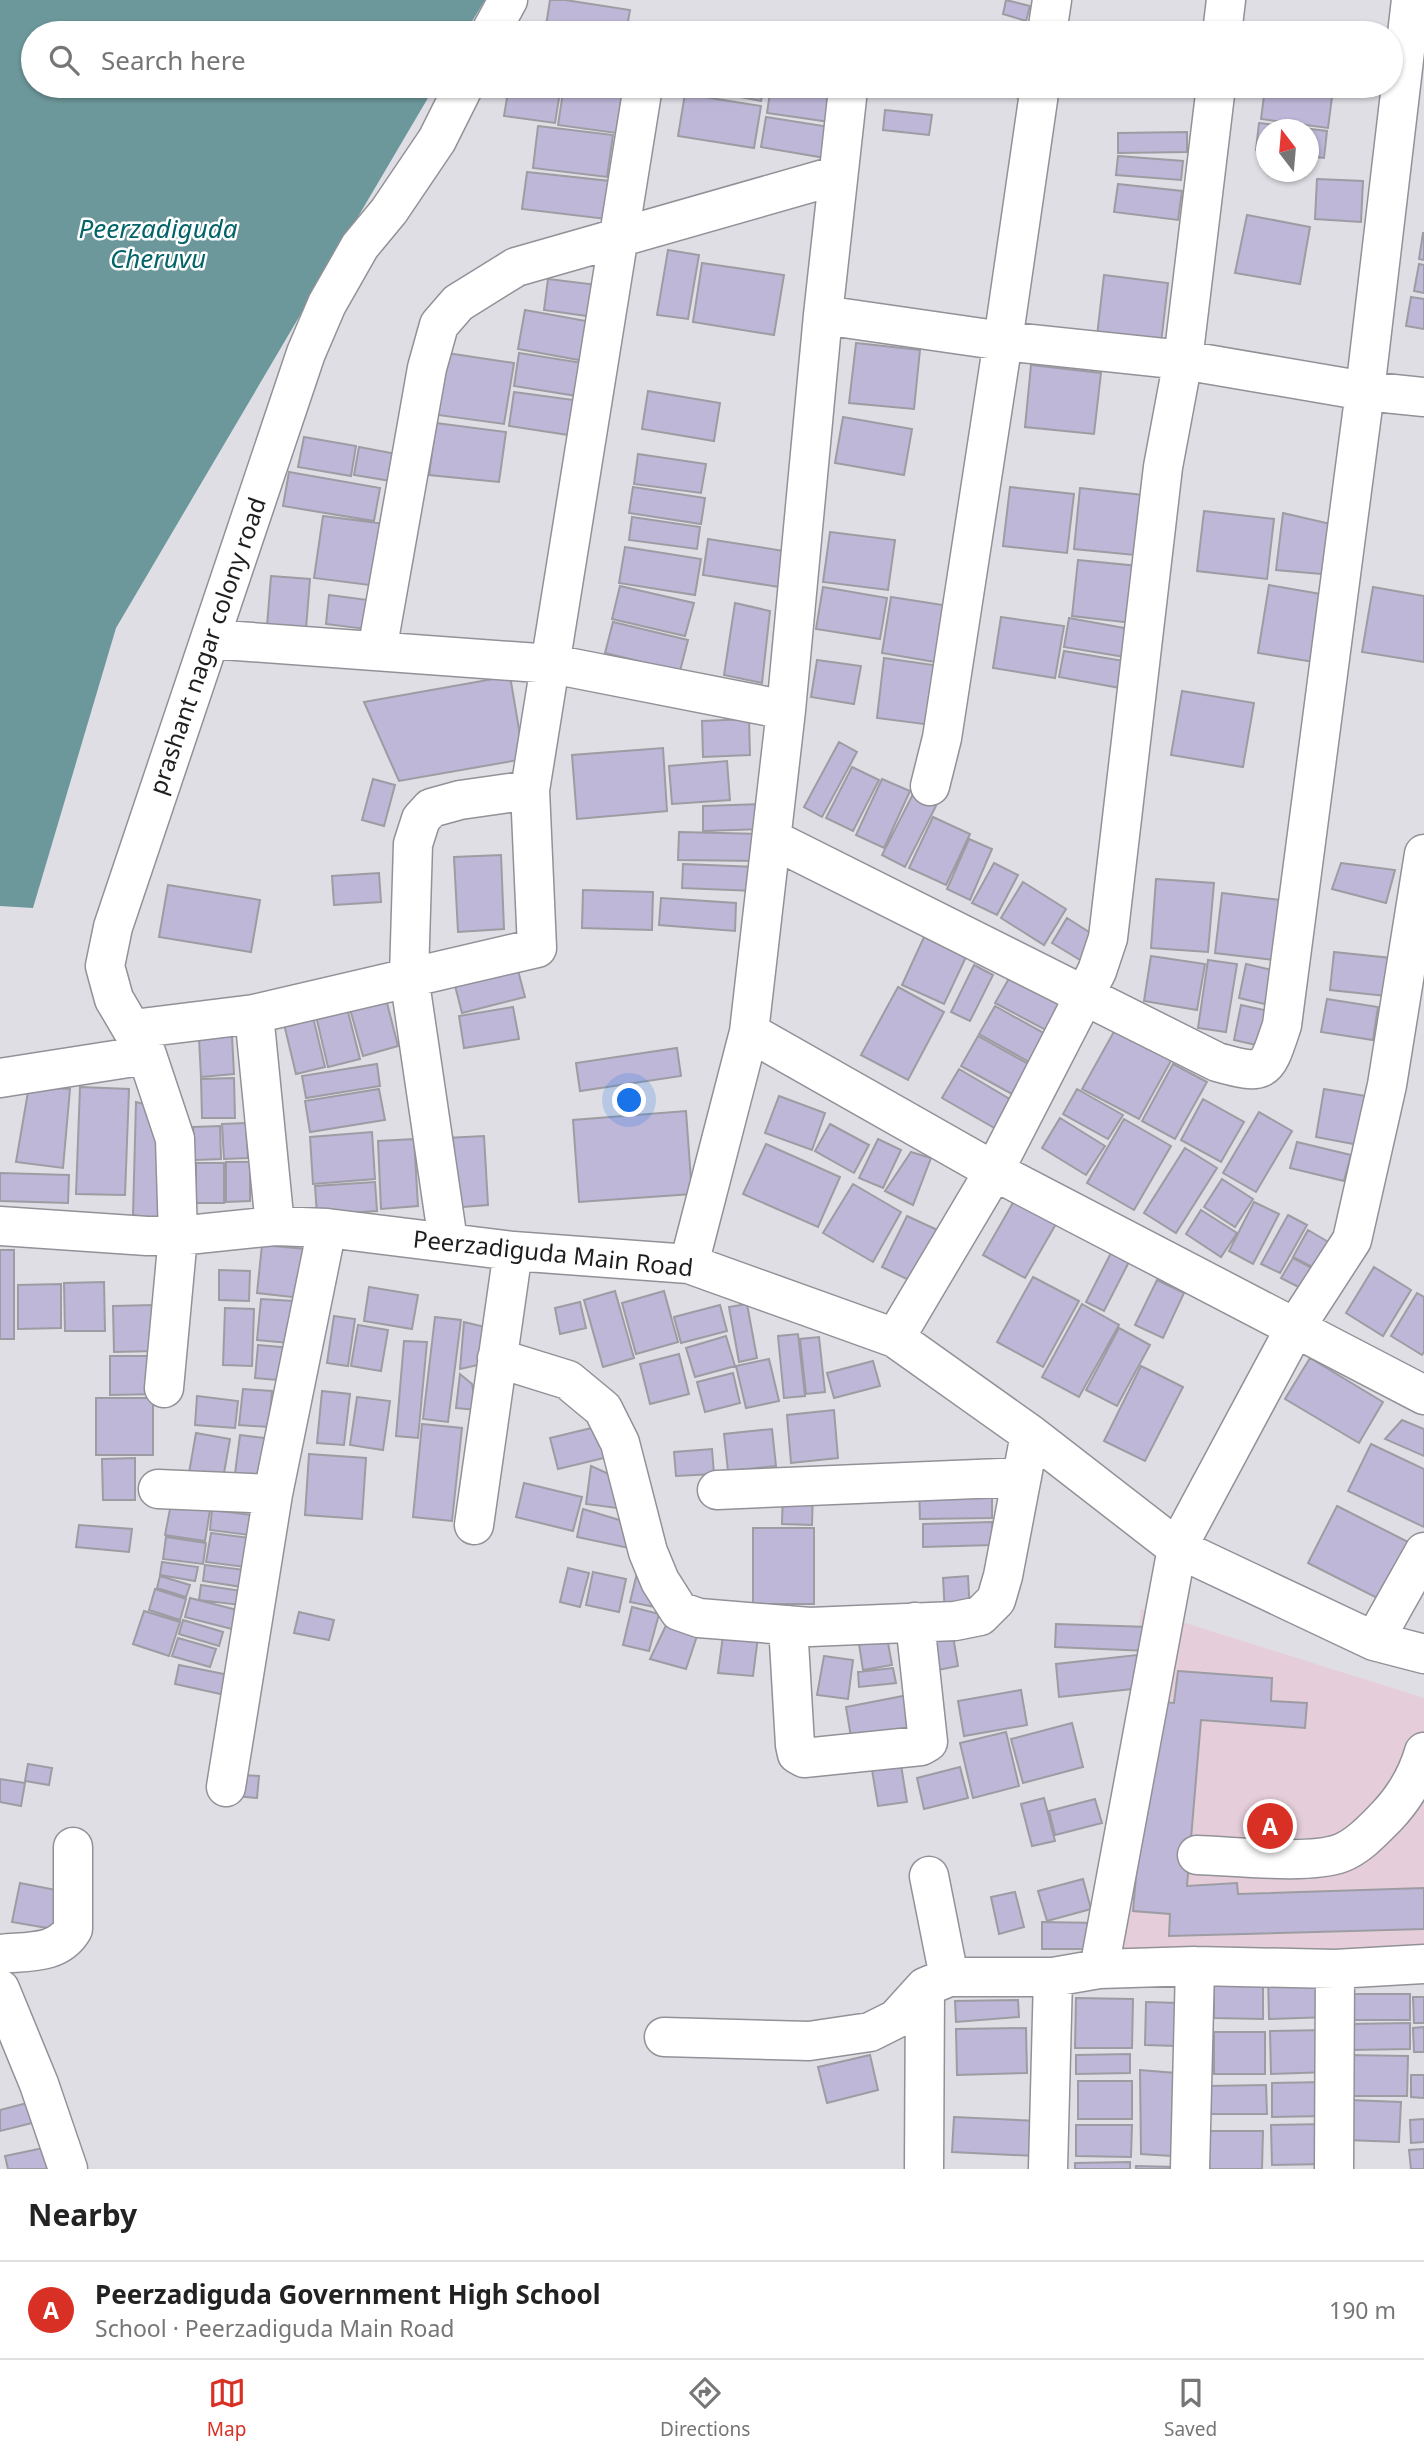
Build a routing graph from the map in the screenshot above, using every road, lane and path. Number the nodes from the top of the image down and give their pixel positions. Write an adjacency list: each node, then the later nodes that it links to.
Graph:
1 (508, 0): 5 (street)
2 (1052, 0): 6 (street)
3 (1226, 0): 7 (street)
4 (1411, 0): 8 (street)
5 (497, 21)
6 (1049, 21)
7 (1223, 21)
8 (1403, 68)
9 (458, 98): 22 (street, prashant nagar colony road)
10 (641, 98): 16 (street)
11 (847, 98): 15 (street)
12 (1038, 98): 18 (street)
13 (1215, 98): 19 (street)
14 (1399, 98): 20 (street)
15 (838, 175): 16 (street); 17 (street)
16 (619, 236): 23 (street); 24 (street)
17 (823, 315): 18 (street); 25 (street)
18 (1003, 341): 19 (street); 26 (street)
19 (1183, 360): 20 (street); 31 (street)
20 (1365, 391): 21 (street); 31 (street)
21 (1424, 397)
22 (210, 639): 23 (street); 35 (street, prashant nagar colony road)
23 (377, 651): 24 (street)
24 (552, 664): 25 (street); 27 (street)
25 (786, 710): 28 (street)
26 (930, 786)
27 (530, 790): 30 (street); 30 (street)
28 (772, 839): 31 (street); 34 (street)
29 (1424, 855): 33 (street)
30 (409, 976): 32 (street); 42 (street)
31 (1083, 995): 37 (street)
32 (254, 1014): 35 (street); 39 (street)
33 (1410, 1026): 45 (street)
34 (749, 1032): 37 (street); 44 (street)
35 (140, 1042): 36 (street); 41 (street, prashant nagar colony road)
36 (0, 1078)
37 (994, 1171): 45 (street); 46 (street)
38 (0, 1226): 41 (street, Peerzadiguda Main Road)
39 (275, 1226): 40 (street, Peerzadiguda Main Road); 41 (street, Peerzadiguda Main Road)
40 (327, 1228): 42 (street, Peerzadiguda Main Road); 54 (street)
41 (178, 1236): 48 (street, prashant nagar colony road)
42 (448, 1241): 43 (street, Peerzadiguda Main Road)
43 (513, 1251): 44 (street, Peerzadiguda Main Road); 47 (street)
44 (689, 1264): 46 (street, Peerzadiguda Main Road)
45 (1295, 1328): 49 (street); 56 (street)
46 (895, 1338): 50 (street, Peerzadiguda Main Road)
47 (497, 1358): 55 (street); 59 (street)
48 (164, 1388)
49 (1424, 1395)
50 (1030, 1434): 51 (street); 56 (street, Peerzadiguda Main Road)
51 (1021, 1477): 53 (street); 58 (street)
52 (158, 1489): 54 (street)
53 (717, 1490)
54 (274, 1494): 63 (street)
55 (474, 1525)
56 (1177, 1548): 60 (street, Peerzadiguda Main Road); 70 (street)
57 (1424, 1552): 60 (street)
58 (915, 1622): 59 (street); 59 (street)
59 (788, 1625)
60 (1374, 1641): 61 (street, Peerzadiguda Main Road)
61 (1424, 1654)
62 (1424, 1752): 65 (street)
63 (226, 1787)
64 (74, 1847): 67 (street)
65 (1197, 1855)
66 (929, 1876): 73 (street)
67 (0, 1954)
68 (1424, 1964): 71 (street)
69 (1195, 1966): 70 (street); 71 (street); 79 (street)
70 (1099, 1969): 72 (street)
71 (1335, 1969): 80 (street)
72 (1053, 1977): 73 (street); 78 (street)
73 (937, 1982): 75 (street); 77 (street)
74 (0, 1989): 76 (street)
75 (664, 2038)
76 (68, 2169)
77 (924, 2169)
78 (1048, 2169)
79 (1190, 2169)
80 (1334, 2169)

